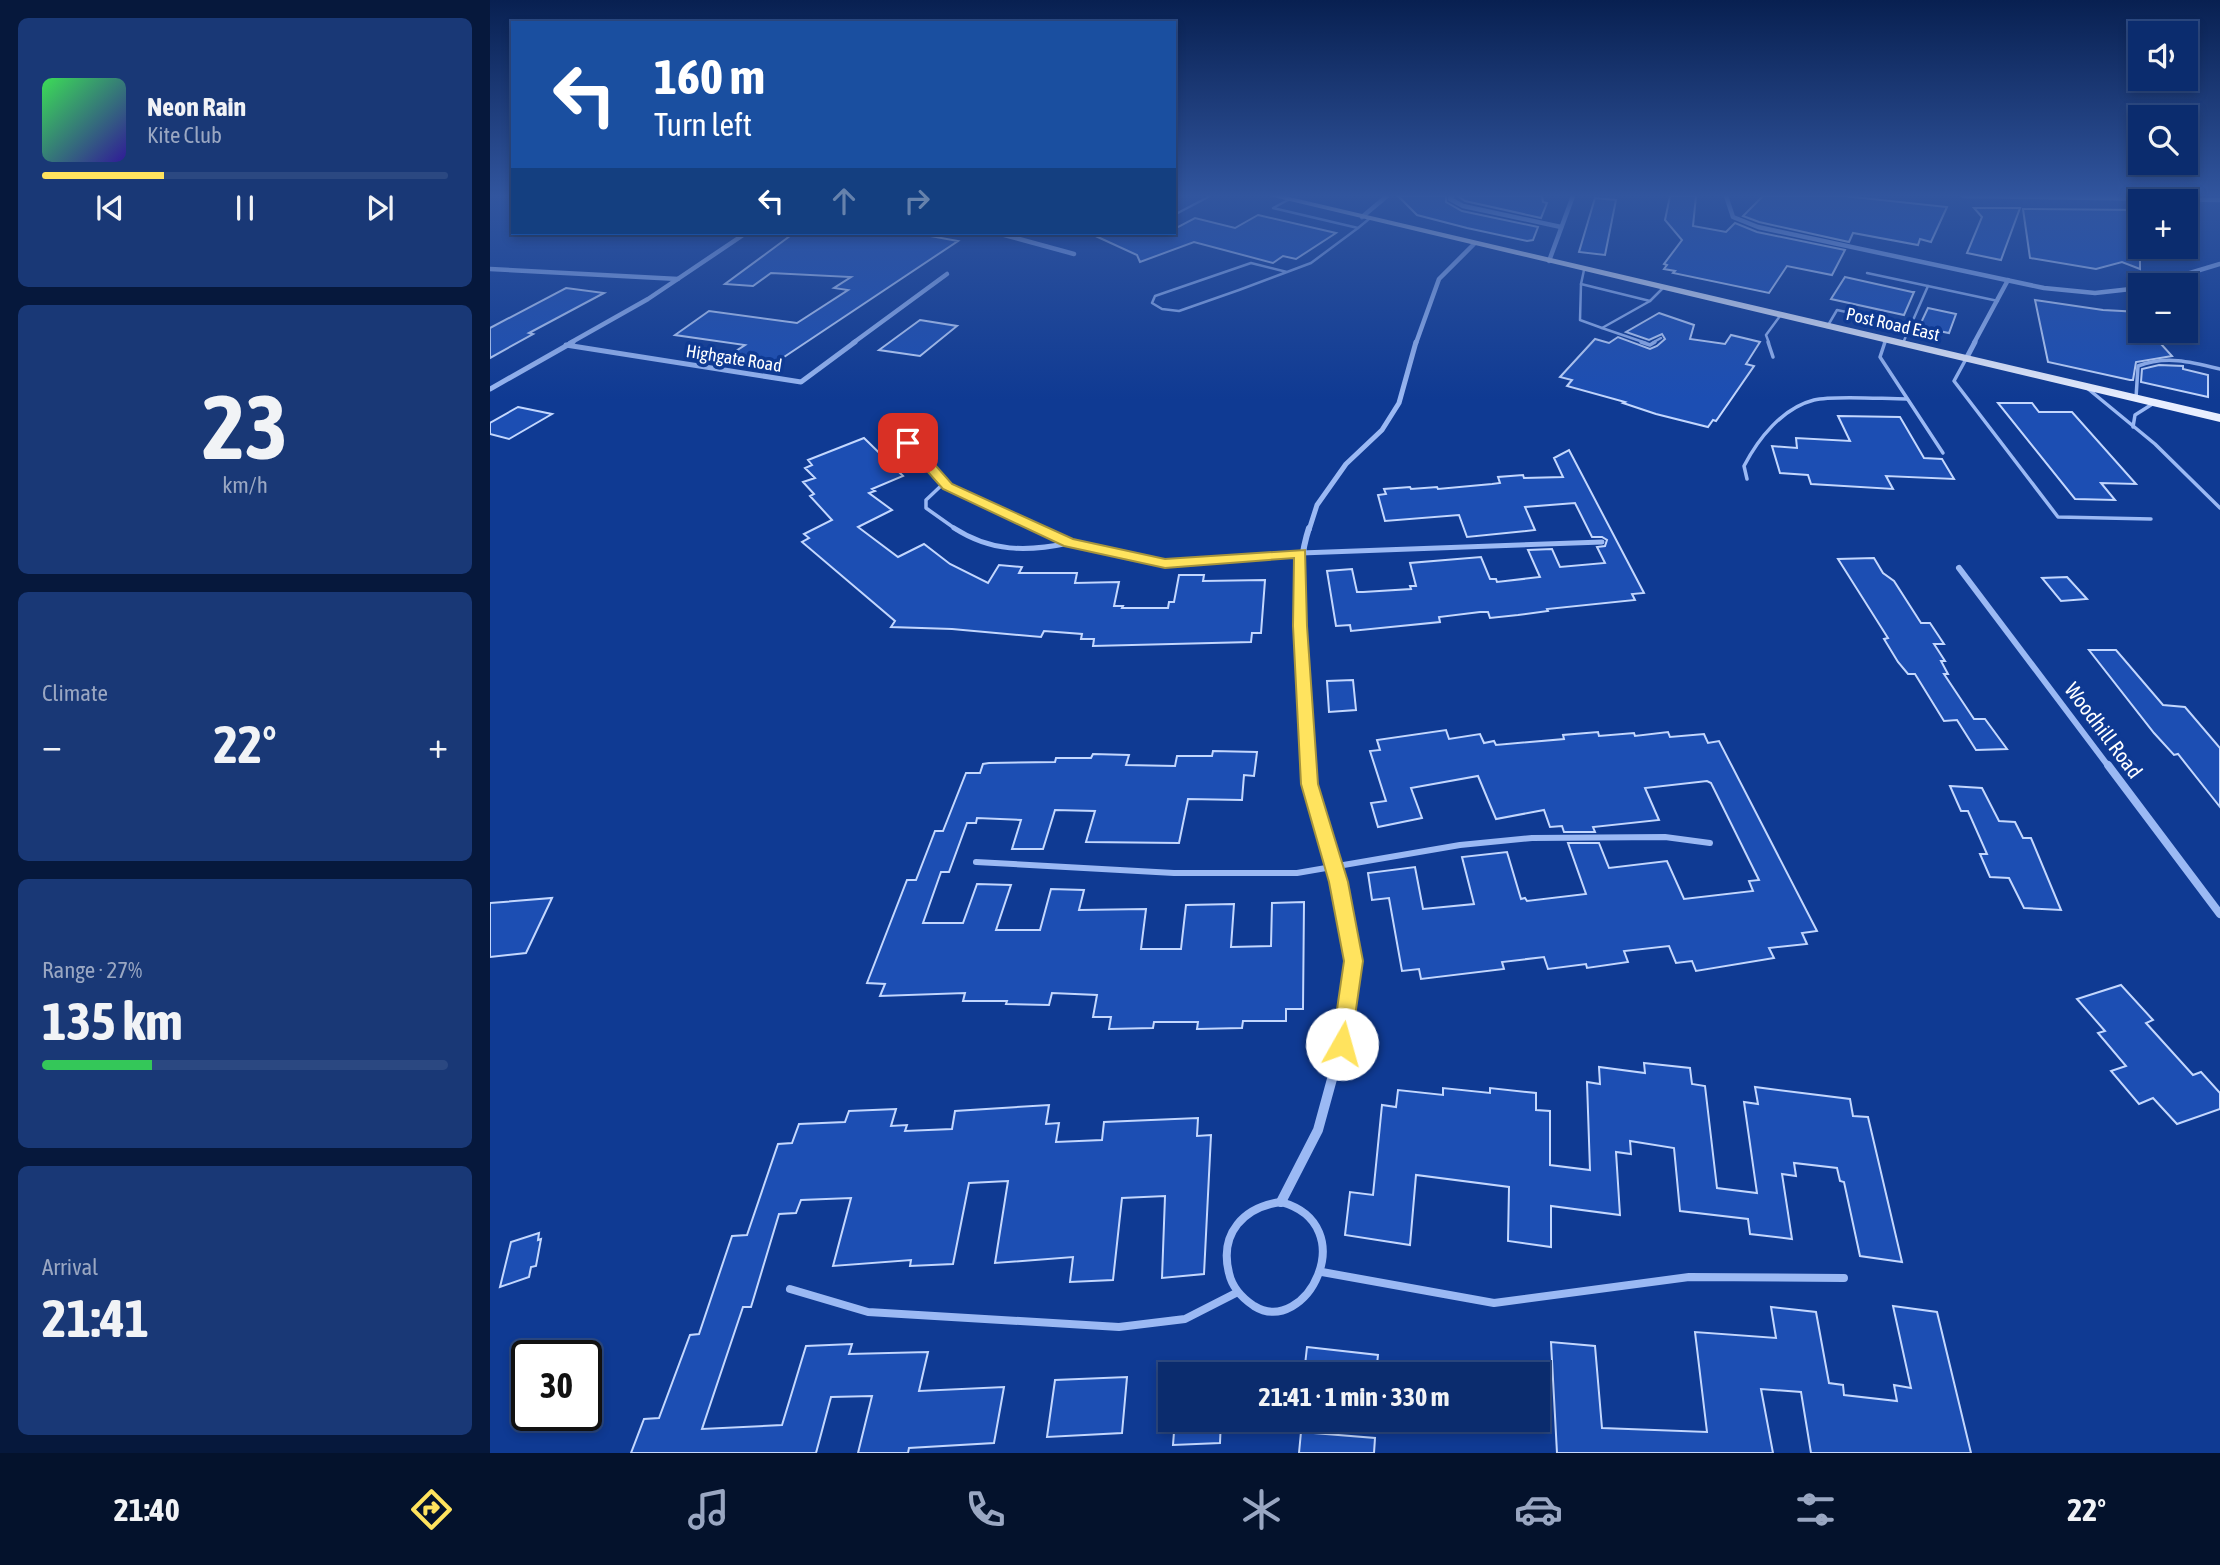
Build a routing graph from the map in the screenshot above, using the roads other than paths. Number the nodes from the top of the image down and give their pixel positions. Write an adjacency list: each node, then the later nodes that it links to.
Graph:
1 (701, 264): 15 (street)
2 (1246, 264): 11 (lane)
3 (1258, 264): 11 (lane)
4 (1309, 264): 11 (lane)
5 (1454, 264): 49 (street)
6 (1560, 264): 10 (main road, Post Road East)
7 (1933, 264): 16 (street)
8 (2220, 264): 13 (street)
9 (490, 269): 15 (street)
10 (1584, 270): 17 (lane); 19 (main road, Post Road East)
11 (1287, 272)
12 (1867, 273): 18 (lane)
13 (2190, 273)
14 (947, 274): 30 (street, Highgate Road)
15 (679, 279): 30 (street)
16 (2008, 280): 20 (street); 22 (street)
17 (1581, 284): 21 (lane); 26 (lane)
18 (1928, 286): 22 (lane); 24 (lane)
19 (1663, 288): 21 (lane); 23 (main road, Post Road East)
20 (2128, 292)
21 (1650, 301): 26 (lane)
22 (1998, 301): 32 (street)
23 (1780, 316): 25 (main road, Post Road East); 31 (lane)
24 (1910, 326): 25 (lane); 29 (lane)
25 (1827, 327): 28 (main road, Post Road East)
26 (1602, 328): 27 (lane)
27 (1661, 338)
28 (1885, 340): 29 (main road, Post Road East); 37 (lane)
29 (1903, 344): 32 (main road, Post Road East)
30 (566, 345): 35 (street)
31 (1773, 357)
32 (1966, 359): 34 (main road, Post Road East); 46 (lane)
33 (2220, 369): 36 (lane)
34 (2084, 386): 36 (main road, Post Road East); 41 (lane)
35 (490, 388)
36 (2136, 398): 38 (main road, Post Road East)
37 (1908, 399): 42 (lane); 43 (lane)
38 (2155, 403): 39 (main road, Post Road East); 41 (lane)
39 (2220, 418)
40 (891, 422): 44 (lane)
41 (2133, 427): 45 (lane)
42 (1943, 453)
43 (1747, 479)
44 (944, 483): 48 (lane); 48 (lane)
45 (2220, 508)
46 (2151, 519)
47 (1602, 542): 49 (lane)
48 (1069, 543): 49 (lane)
49 (1301, 553): 53 (street)
50 (1959, 568): 54 (street, Woodhill Road)
51 (1710, 843): 53 (lane)
52 (976, 862): 53 (lane)
53 (1334, 868): 55 (street)
54 (2220, 914)
55 (1281, 1202): 56 (lane); 59 (lane)
56 (1322, 1272): 57 (lane); 59 (lane)
57 (1844, 1278)
58 (790, 1289): 59 (lane)
59 (1236, 1293)

